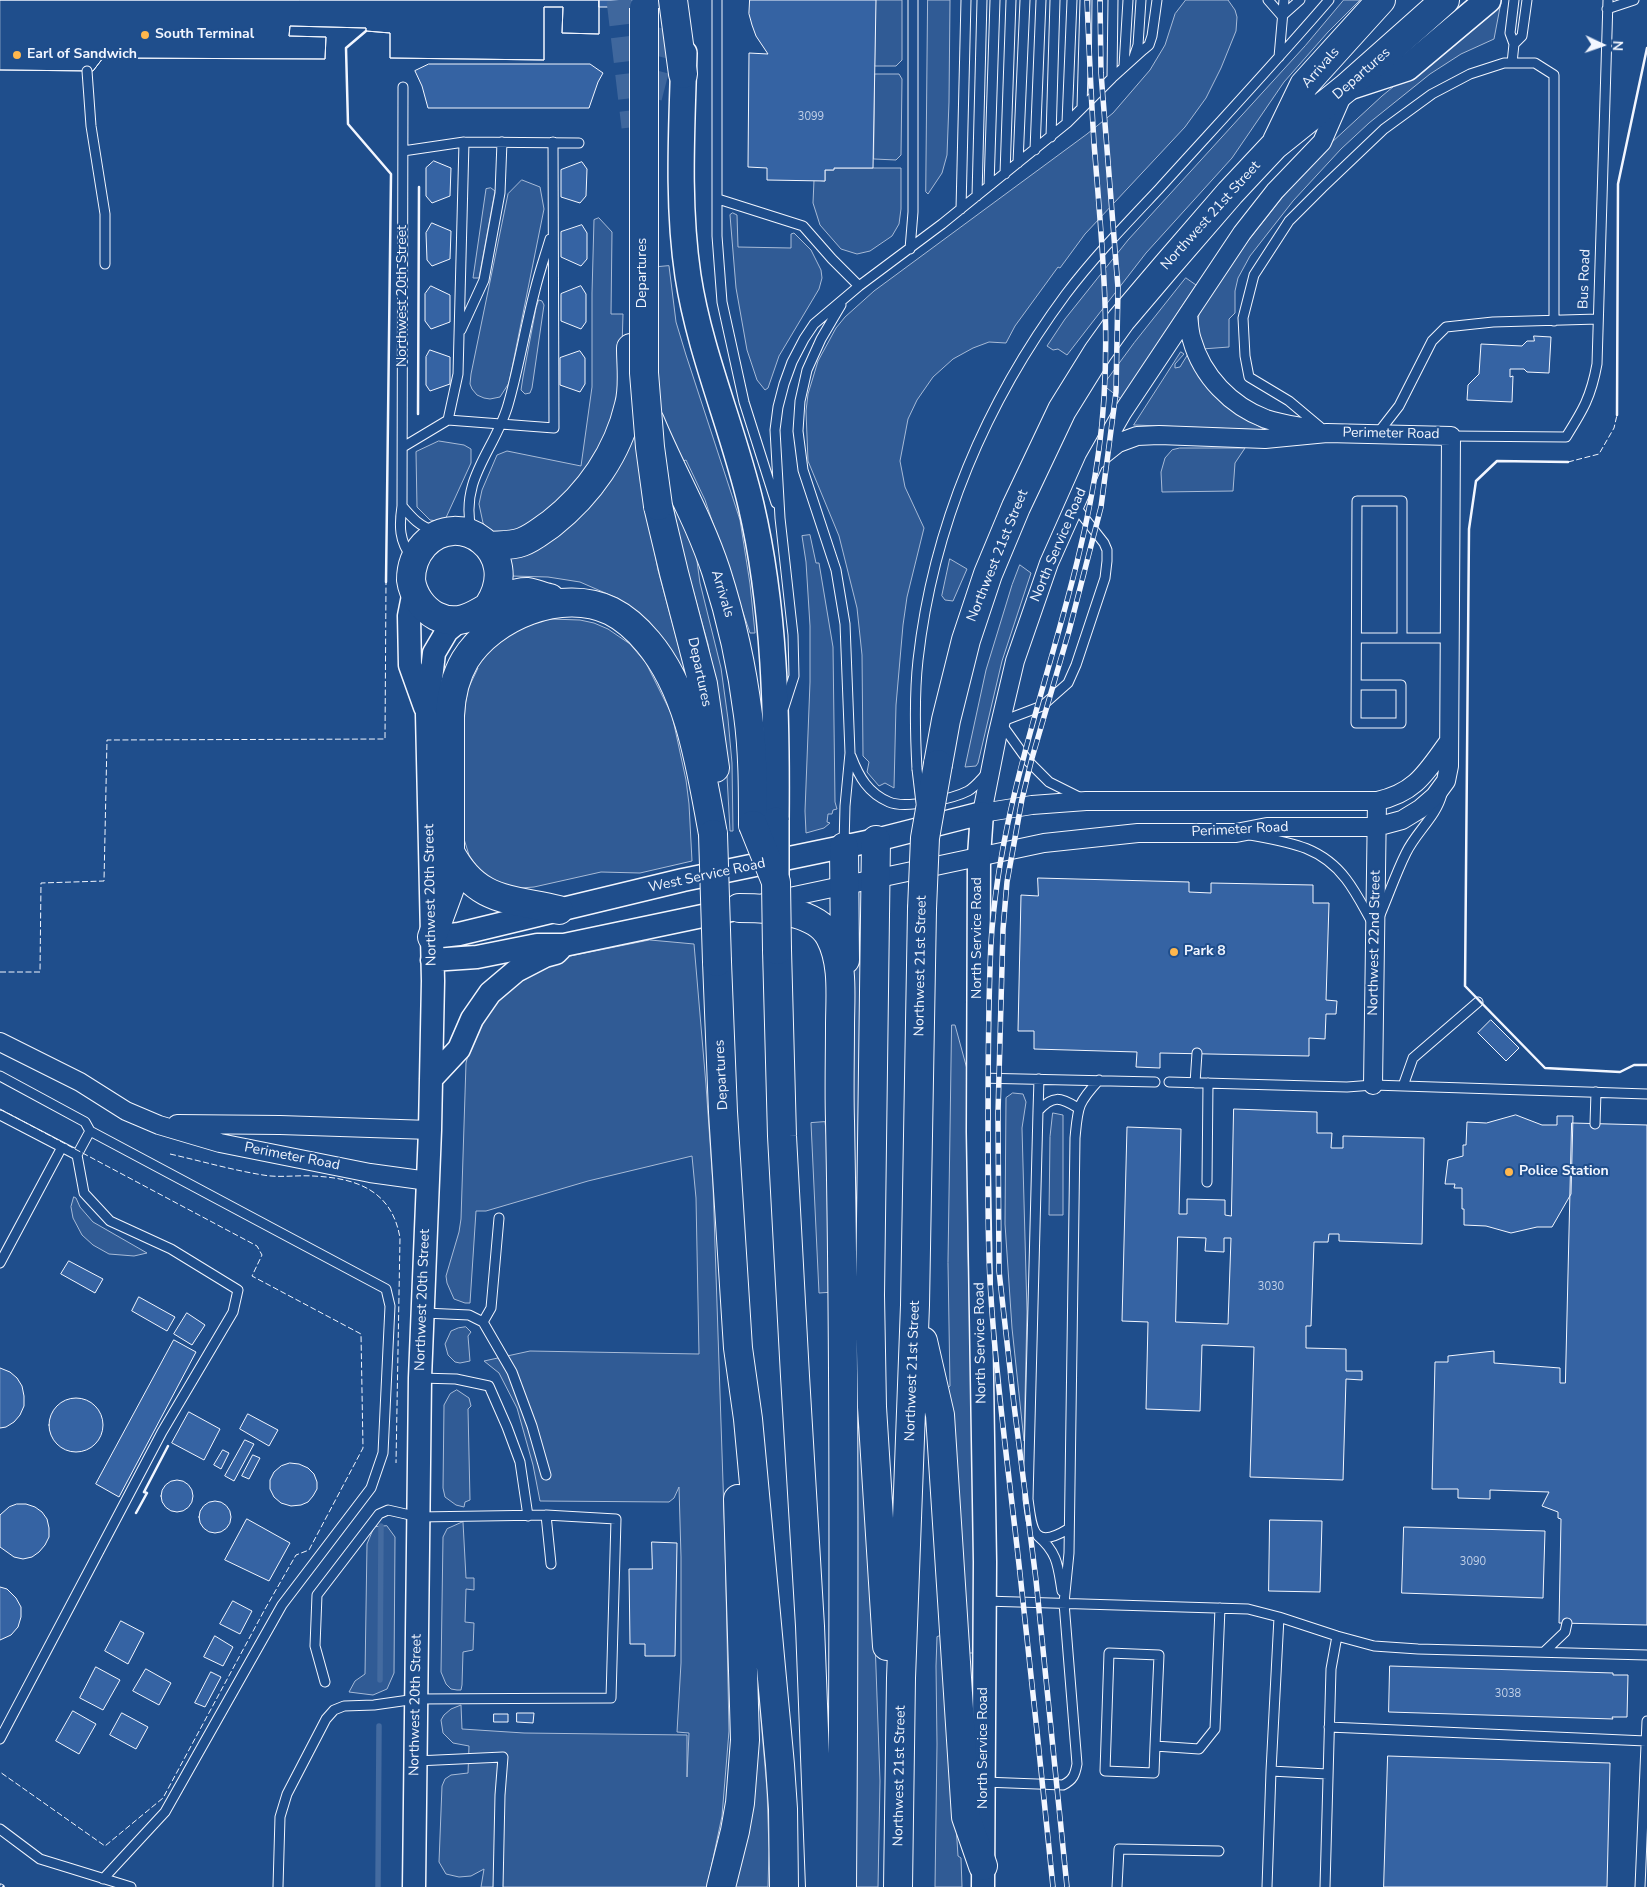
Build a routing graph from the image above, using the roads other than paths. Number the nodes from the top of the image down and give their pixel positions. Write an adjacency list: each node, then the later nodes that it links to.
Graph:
1 (644, 0): 105 (main road, Departures, bridge)
2 (674, 0): 40 (main road)
3 (685, 0): 40 (main road)
4 (717, 0): 59 (lane)
5 (913, 0): 62 (lane)
6 (966, 0): 60 (lane)
7 (982, 0): 58 (lane)
8 (995, 0): 57 (lane)
9 (1011, 0): 56 (lane)
10 (1025, 0): 55 (lane)
11 (1041, 0): 53 (lane)
12 (1055, 0): 47 (lane)
13 (1072, 0): 46 (lane)
14 (1085, 0): 45 (lane)
15 (1097, 0): 44 (lane)
16 (1113, 0): 41 (lane)
17 (1128, 0): 38 (lane)
18 (1141, 0): 35 (lane)
19 (1157, 0): 35 (lane)
20 (1268, 0): 33 (lane)
21 (1279, 0): 33 (lane)
22 (1284, 0): 33 (lane)
23 (1289, 0): 33 (lane)
24 (1300, 0): 33 (lane)
25 (1329, 0): 36 (lane)
26 (1381, 0): 52 (main road, Arrivals)
27 (1445, 0): 43 (main road, Departures)
28 (1488, 0): 43 (main road)
29 (1514, 0): 34 (lane)
30 (1527, 0): 34 (lane)
31 (1634, 0): 32 (lane)
32 (1608, 4): 67 (lane, Bus Road)
33 (1282, 16): 36 (lane)
34 (1514, 44): 37 (lane)
35 (1134, 57): 38 (lane)
36 (1280, 57): 96 (lane)
37 (1512, 63): 68 (lane); 72 (lane)
38 (1124, 66): 41 (lane)
39 (87, 71): 63 (lane)
40 (683, 74): 93 (main road)
41 (1112, 78): 44 (lane)
42 (403, 86): 54 (lane, Northwest 20th Street)
43 (1346, 88): 52 (main road, Departures); 66 (street, North Service Road)
44 (1096, 94): 45 (lane)
45 (1082, 108): 46 (lane)
46 (1068, 123): 47 (lane)
47 (1051, 137): 53 (lane)
48 (464, 142): 49 (lane); 54 (lane); 69 (lane)
49 (502, 142): 50 (lane); 69 (lane)
50 (553, 142): 51 (lane); 61 (lane)
51 (579, 142)
52 (1275, 145): 96 (main road, Northwest 21st Street)
53 (1035, 150): 55 (lane)
54 (403, 151): 75 (lane, Northwest 20th Street)
55 (1018, 163): 56 (lane)
56 (1005, 174): 57 (lane)
57 (989, 186): 58 (lane)
58 (977, 196): 60 (lane)
59 (718, 199): 64 (lane); 79 (lane)
60 (961, 209): 62 (lane)
61 (553, 228): 71 (lane); 71 (lane)
62 (910, 249): 64 (lane)
63 (104, 264)
64 (859, 286): 65 (lane)
65 (845, 298): 79 (lane); 95 (lane)
66 (1188, 314): 72 (street, Perimeter Road); 76 (street, North Service Road)
67 (1598, 319): 68 (lane); 74 (lane, Bus Road)
68 (1554, 321): 73 (lane)
69 (459, 334): 70 (lane)
70 (448, 420): 71 (lane); 75 (lane)
71 (502, 424): 81 (lane)
72 (1327, 432): 73 (street, Perimeter Road); 76 (street, Perimeter Road)
73 (1378, 433): 74 (street, Perimeter Road)
74 (1451, 436): 89 (street, Perimeter Road)
75 (402, 447): 77 (lane, Northwest 20th Street)
76 (1094, 462): 78 (street, North Service Road)
77 (402, 506): 80 (lane); 82 (lane, Northwest 20th Street)
78 (1075, 506): 92 (street, North Service Road); 92 (lane)
79 (780, 518): 93 (lane)
80 (445, 532): 81 (main road); 82 (main road)
81 (480, 540): 85 (main road); 102 (main road, Arrivals)
82 (414, 560): 83 (main road)
83 (414, 591): 86 (main road); 91 (street, Northwest 20th Street)
84 (568, 603): 85 (main road); 105 (main road); 108 (main road)
85 (489, 605): 86 (main road)
86 (459, 620): 91 (street, Northwest 20th Street)
87 (1357, 638): 88 (lane); 88 (lane); 90 (lane)
88 (1402, 638): 89 (lane)
89 (1450, 638): 94 (street, Perimeter Road)
90 (1357, 685): 90 (lane)
91 (427, 714): 116 (street, Northwest 20th Street)
92 (1000, 722): 97 (street, North Service Road); 99 (lane)
93 (776, 729): 102 (main road)
94 (1449, 741): 98 (street, Perimeter Road); 100 (street, Perimeter Road)
95 (850, 753): 97 (lane); 107 (lane)
96 (928, 766): 147 (main road, Northwest 21st Street, bridge)
97 (991, 769): 101 (street, North Service Road)
98 (1446, 781): 103 (street, Perimeter Road); 114 (lane)
99 (1086, 801): 100 (street, Perimeter Road); 101 (street, Perimeter Road)
100 (1376, 801): 103 (street, Northwest 22nd Street)
101 (982, 814): 106 (street, West Service Road); 109 (street, North Service Road)
102 (765, 822): 189 (main road, Arrivals, bridge)
103 (1376, 827): 104 (street, Perimeter Road); 114 (street, Northwest 22nd Street)
104 (1236, 833): 109 (street, Perimeter Road); 114 (lane)
105 (713, 834): 150 (main road, Departures, bridge)
106 (876, 840): 107 (street, West Service Road); 110 (main road)
107 (844, 847): 111 (main road); 113 (street, West Service Road)
108 (450, 852): 113 (main road); 116 (main road)
109 (979, 856): 110 (street); 122 (street, North Service Road)
110 (876, 879): 111 (street); 178 (main road)
111 (845, 885): 112 (street); 117 (main road)
112 (739, 908): 115 (street); 117 (main road)
113 (559, 910): 116 (street, West Service Road)
114 (1375, 926): 130 (street, Northwest 22nd Street)
115 (564, 945): 116 (street); 123 (street)
116 (432, 949): 123 (street, Northwest 20th Street)
117 (840, 985): 190 (main road)
118 (1478, 1002): 131 (lane)
119 (0, 1042): 138 (street, Perimeter Road)
120 (1197, 1054): 128 (lane)
121 (0, 1076): 140 (lane)
122 (978, 1078): 124 (lane); 159 (street, North Service Road)
123 (431, 1079): 139 (street, Northwest 20th Street)
124 (1039, 1079): 125 (lane); 135 (lane)
125 (1099, 1080): 126 (lane); 134 (lane)
126 (1155, 1082)
127 (1169, 1082): 128 (lane)
128 (1196, 1083): 129 (lane)
129 (1208, 1083): 130 (lane); 144 (lane)
130 (1373, 1085): 131 (lane)
131 (1404, 1086): 132 (lane)
132 (1596, 1092): 133 (lane); 137 (lane)
133 (1647, 1094)
134 (1078, 1108): 135 (lane); 156 (lane)
135 (1038, 1111): 157 (lane)
136 (0, 1115): 141 (lane)
137 (1595, 1124)
138 (159, 1125): 139 (street, Perimeter Road); 143 (street, Perimeter Road)
139 (430, 1130): 143 (street, Northwest 20th Street)
140 (90, 1131): 142 (lane); 182 (lane)
141 (62, 1147): 142 (lane); 146 (lane)
142 (77, 1155): 171 (lane)
143 (428, 1181): 148 (street, Northwest 20th Street)
144 (1207, 1182)
145 (498, 1218): 149 (lane)
146 (0, 1263)
147 (915, 1305): 178 (main road, Northwest 21st Street); 181 (main road)
148 (421, 1312): 149 (lane); 151 (street, Northwest 20th Street)
149 (483, 1322): 152 (lane)
150 (738, 1348): 187 (main road); 188 (main road)
151 (420, 1378): 154 (lane); 155 (street, Northwest 20th Street)
152 (546, 1475)
153 (546, 1515): 154 (lane); 158 (lane); 168 (lane)
154 (528, 1516): 155 (lane)
155 (419, 1517): 167 (lane); 168 (street, Northwest 20th Street)
156 (1068, 1529): 157 (lane); 160 (lane)
157 (1038, 1536): 160 (lane)
158 (550, 1564)
159 (985, 1601): 160 (lane); 177 (street, North Service Road)
160 (1064, 1603): 161 (lane); 177 (lane)
161 (1220, 1608): 162 (lane); 173 (lane)
162 (1278, 1617): 164 (lane); 175 (lane)
163 (1567, 1623): 165 (lane)
164 (1337, 1636): 165 (lane); 170 (lane)
165 (1544, 1652): 166 (lane)
166 (1647, 1655)
167 (325, 1682)
168 (416, 1699): 174 (street, Northwest 20th Street); 184 (lane)
169 (1647, 1721): 172 (lane)
170 (1329, 1727): 172 (lane); 176 (lane)
171 (0, 1739)
172 (1646, 1742): 195 (lane)
173 (1155, 1746): 173 (lane)
174 (415, 1761): 185 (street, Northwest 20th Street); 186 (lane)
175 (1271, 1771): 176 (lane); 193 (lane)
176 (1328, 1774): 194 (lane)
177 (983, 1782): 181 (street, North Service Road)
178 (899, 1809): 191 (main road, Northwest 21st Street)
179 (0, 1829): 182 (lane)
180 (1219, 1851): 192 (lane)
181 (983, 1877)
182 (103, 1878): 183 (lane)
183 (131, 1887)
184 (278, 1887)
185 (414, 1887)
186 (498, 1887)
187 (721, 1887)
188 (784, 1887)
189 (820, 1887)
190 (842, 1887)
191 (898, 1887)
192 (1117, 1887)
193 (1267, 1887)
194 (1325, 1887)
195 (1640, 1887)

